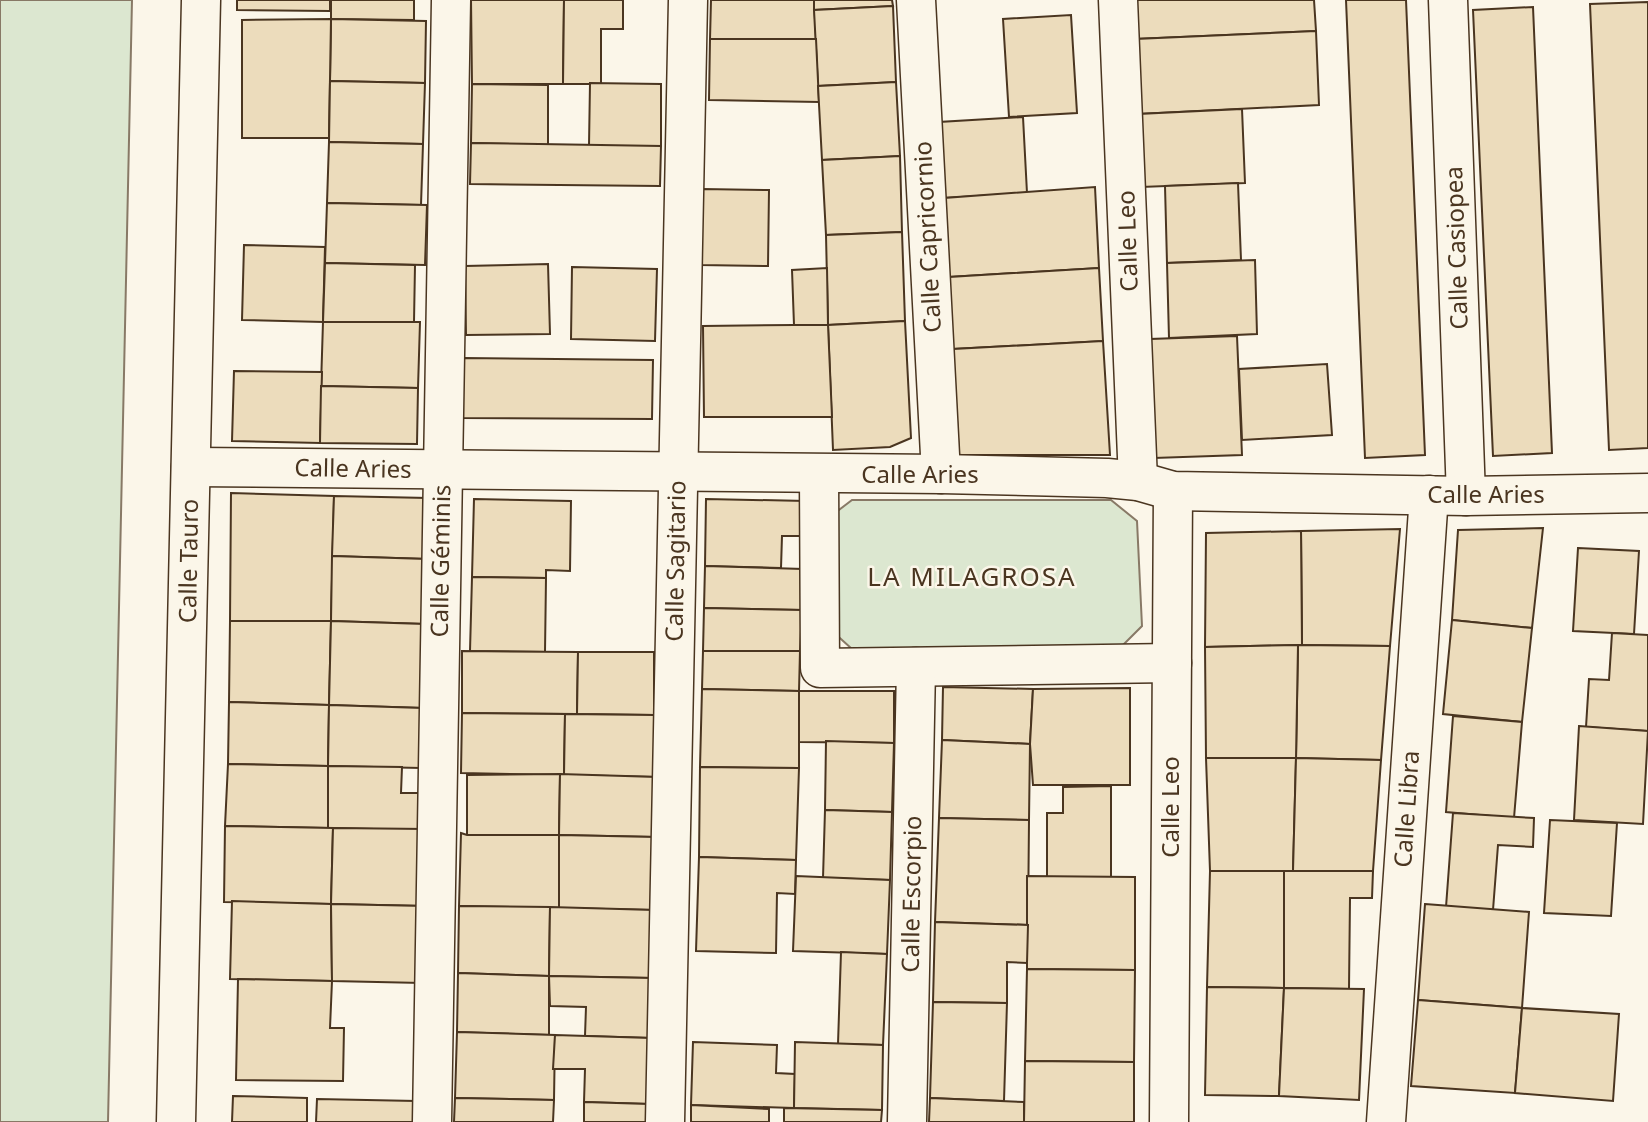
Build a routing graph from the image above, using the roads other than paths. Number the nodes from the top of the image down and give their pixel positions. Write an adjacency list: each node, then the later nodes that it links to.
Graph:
1 (201, 0): 7 (street, Calle Tauro)
2 (451, 0): 8 (street, Calle Géminis)
3 (688, 0): 9 (street, Calle Sagitario)
4 (916, 0): 11 (street, Calle Capricornio)
5 (1118, 0): 12 (street, Calle Leo)
6 (1448, 0): 14 (street, Calle Casiopea)
7 (191, 467): 8 (street, Calle Aries); 17 (street, Calle Tauro)
8 (443, 470): 9 (street, Calle Aries); 18 (street, Calle Géminis)
9 (677, 472): 10 (street, Calle Aries); 19 (street, Calle Sagitario)
10 (819, 474): 11 (street, Calle Aries); 16 (street)
11 (941, 474): 12 (street, Calle Aries)
12 (1156, 486): 14 (street, Calle Aries); 15 (street, Calle Leo)
13 (1648, 493): 14 (street, Calle Aries)
14 (1447, 496): 22 (street, Calle Libra)
15 (1172, 663): 16 (street); 21 (street, Calle Leo)
16 (916, 667): 20 (street, Calle Escorpio)
17 (176, 1122)
18 (432, 1122)
19 (665, 1122)
20 (907, 1122)
21 (1177, 1122)
22 (1386, 1122)

